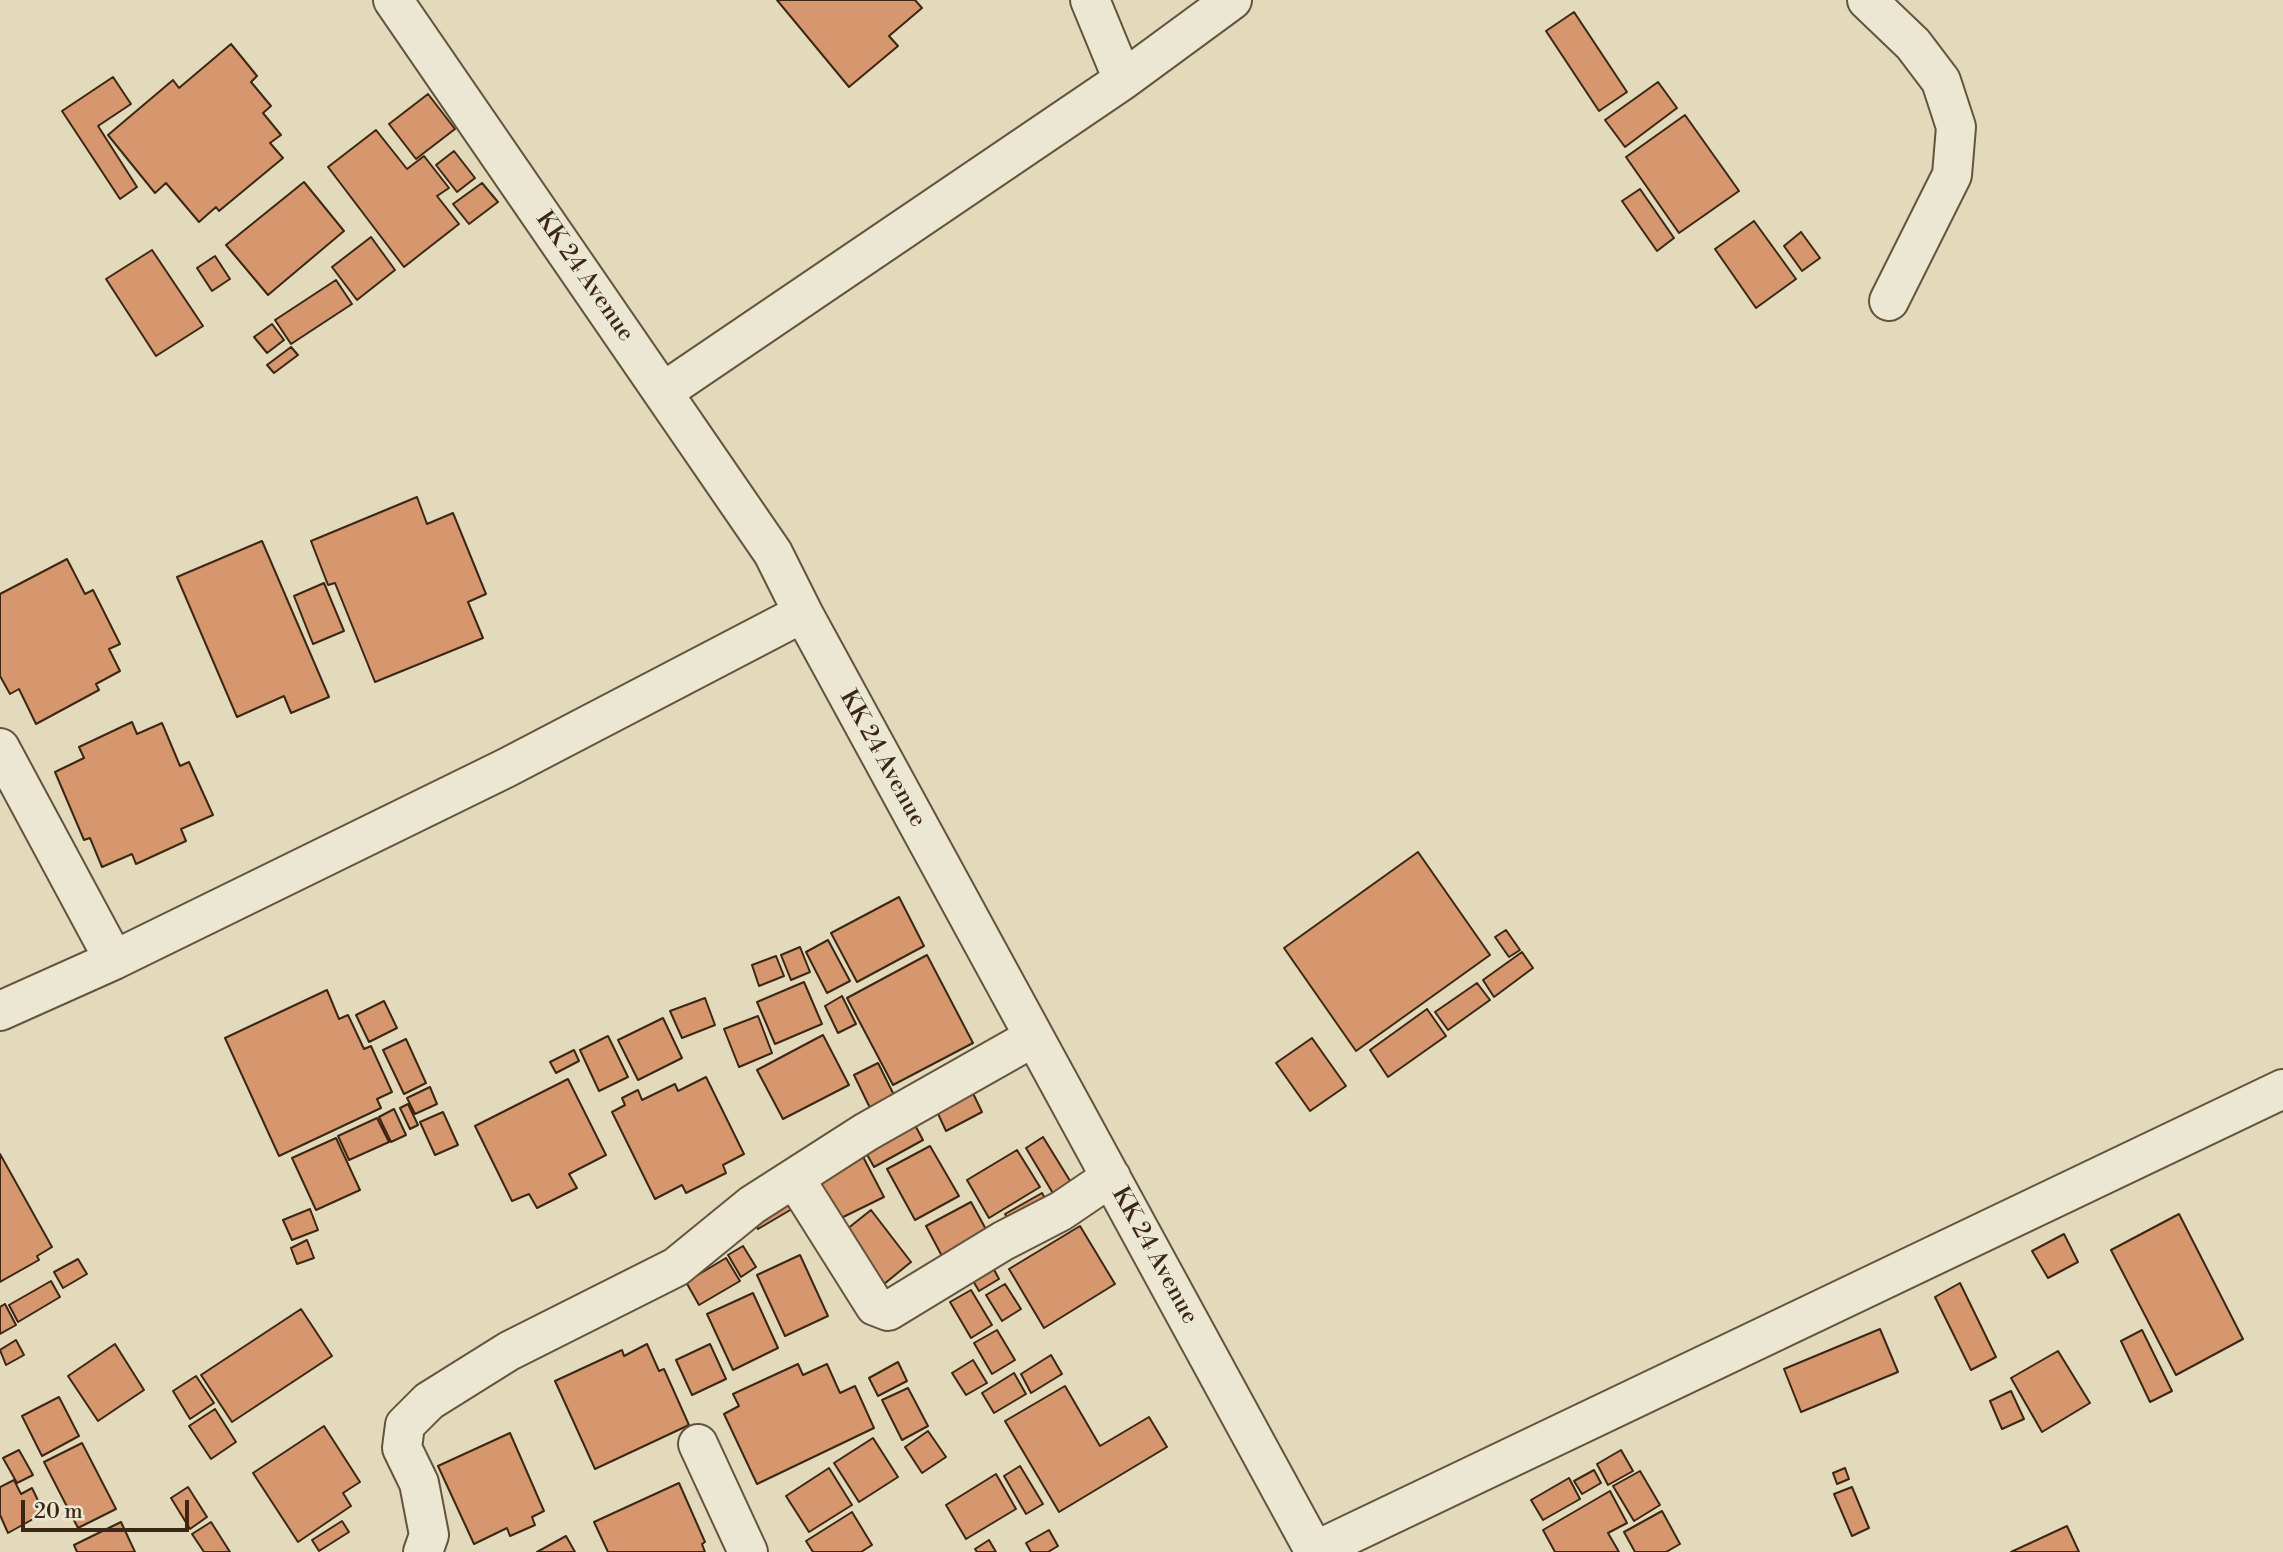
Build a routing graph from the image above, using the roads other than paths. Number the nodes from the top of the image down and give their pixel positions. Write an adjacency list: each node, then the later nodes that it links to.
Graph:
1 (393, 0): 7 (street, KK 24 Avenue)
2 (1090, 0): 5 (street)
3 (1232, 0): 5 (street)
4 (1867, 0): 6 (street)
5 (1123, 80): 7 (street)
6 (1889, 301)
7 (663, 392): 8 (street, KK 24 Avenue)
8 (803, 614): 10 (street); 12 (street, KK 24 Avenue)
9 (0, 748): 10 (street)
10 (114, 960): 11 (street)
11 (0, 1011)
12 (1034, 1037): 14 (street, KK 24 Avenue); 15 (street)
13 (2283, 1089): 19 (street)
14 (1111, 1177): 15 (street); 19 (street, KK 24 Avenue)
15 (795, 1179): 17 (street)
16 (698, 1444): 18 (street)
17 (423, 1552)
18 (748, 1552)
19 (1315, 1552)

